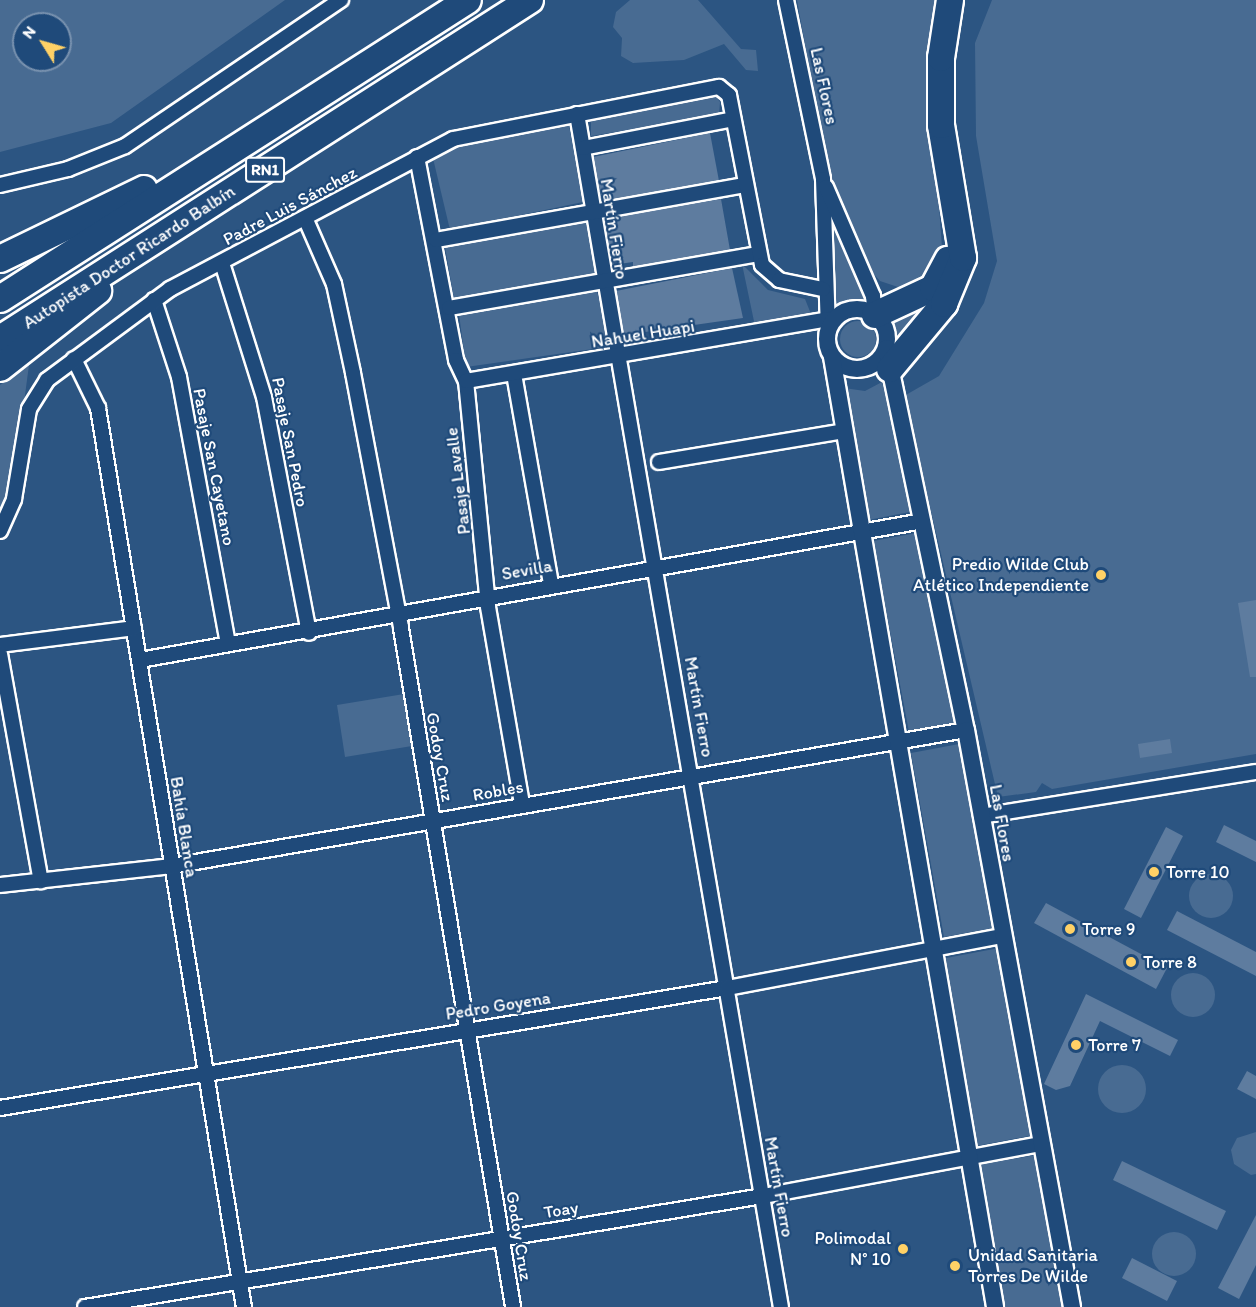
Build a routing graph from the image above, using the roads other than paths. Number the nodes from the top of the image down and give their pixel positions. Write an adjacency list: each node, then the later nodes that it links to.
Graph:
1 (341, 0): 13 (street)
2 (468, 0): 8 (highway, Autopista Doctor Ricardo Balbín / RN1)
3 (530, 0): 18 (highway, Autopista Doctor Ricardo Balbín / RN1)
4 (786, 0): 12 (street, Las Flores)
5 (950, 0): 11 (highway)
6 (577, 114): 7 (street, Padre Luis Sánchez); 9 (street, Martín Fierro); 10 (street, Padre Luis Sánchez)
7 (733, 119): 9 (street); 14 (street)
8 (275, 124): 20 (highway); 24 (highway, Autopista Doctor Ricardo Balbín / RN1)
9 (583, 148): 15 (street, Martín Fierro)
10 (417, 157): 16 (street, Padre Luis Sánchez); 17 (street, Pasaje Lavalle)
11 (946, 160): 27 (highway); 32 (highway)
12 (823, 179): 23 (street, Las Flores); 27 (street, Las Flores)
13 (0, 185)
14 (746, 185): 15 (street); 19 (street)
15 (593, 213): 17 (street); 22 (street, Martín Fierro)
16 (306, 220): 21 (street, Padre Luis Sánchez); 45 (street, Godoy Cruz)
17 (436, 240): 26 (street, Pasaje Lavalle)
18 (135, 253): 29 (highway, Autopista Doctor Ricardo Balbín / RN1); 34 (highway)
19 (758, 254): 22 (street); 23 (street)
20 (0, 259)
21 (222, 263): 25 (street, Padre Luis Sánchez); 47 (street, Pasaje San Pedro)
22 (604, 281): 26 (street); 30 (street, Martín Fierro)
23 (823, 289): 28 (street, Las Flores)
24 (0, 299)
25 (154, 300): 33 (street, Padre Luis Sánchez); 48 (street, Pasaje San Cayetano)
26 (449, 308): 36 (street, Pasaje Lavalle)
27 (875, 315): 28 (street); 32 (street)
28 (830, 324): 30 (street, Nahuel Huapi); 31 (street)
29 (0, 339)
30 (618, 355): 35 (street, Nahuel Huapi); 42 (street, Martín Fierro)
31 (832, 357): 32 (street); 37 (street)
32 (888, 358): 39 (street, Las Flores)
33 (74, 359): 40 (street, Padre Luis Sánchez); 46 (street, Bahía Blanca)
34 (0, 369)
35 (514, 374): 36 (street, Nahuel Huapi); 43 (street)
36 (466, 381): 44 (street, Pasaje Lavalle)
37 (844, 431): 38 (street); 41 (street)
38 (659, 462)
39 (923, 521): 41 (street, Sevilla); 52 (street, Las Flores)
40 (0, 531)
41 (862, 532): 42 (street, Sevilla); 53 (street)
42 (657, 568): 43 (street, Sevilla); 55 (street, Martín Fierro)
43 (551, 584): 44 (street, Sevilla)
44 (487, 596): 45 (street, Sevilla); 56 (street, Pasaje Lavalle)
45 (398, 613): 47 (street, Sevilla); 58 (street, Godoy Cruz)
46 (134, 628): 49 (street); 51 (street, Bahía Blanca)
47 (309, 633): 48 (street, Sevilla)
48 (228, 644): 51 (street, Sevilla)
49 (0, 645)
50 (0, 654): 60 (street)
51 (140, 660): 59 (street, Bahía Blanca)
52 (966, 730): 53 (street, Robles); 57 (street, Las Flores)
53 (901, 742): 55 (street, Robles); 63 (street)
54 (1256, 772): 57 (street)
55 (693, 778): 56 (street, Robles); 64 (street, Martín Fierro)
56 (522, 804): 58 (street, Robles)
57 (981, 816): 62 (street, Las Flores)
58 (434, 820): 59 (street, Robles); 65 (street, Godoy Cruz)
59 (172, 866): 60 (street, Robles); 66 (street, Bahía Blanca)
60 (41, 881): 61 (street, Robles)
61 (0, 885)
62 (1002, 936): 63 (street, Pedro Goyena); 68 (street, Las Flores)
63 (936, 950): 64 (street, Pedro Goyena); 69 (street)
64 (727, 988): 65 (street, Pedro Goyena); 70 (street, Martín Fierro)
65 (466, 1029): 66 (street, Pedro Goyena); 71 (street, Godoy Cruz)
66 (205, 1073): 67 (street, Pedro Goyena); 72 (street, Bahía Blanca)
67 (0, 1108)
68 (1042, 1144): 69 (street, Toay); 78 (street, Las Flores)
69 (969, 1157): 70 (street, Toay); 77 (street)
70 (763, 1196): 71 (street, Toay); 76 (street, Martín Fierro)
71 (501, 1238): 72 (street, Toay); 75 (street, Godoy Cruz)
72 (240, 1281): 73 (street, Toay); 74 (street, Bahía Blanca)
73 (85, 1307)
74 (244, 1307)
75 (513, 1307)
76 (781, 1307)
77 (995, 1307)
78 (1072, 1307)

